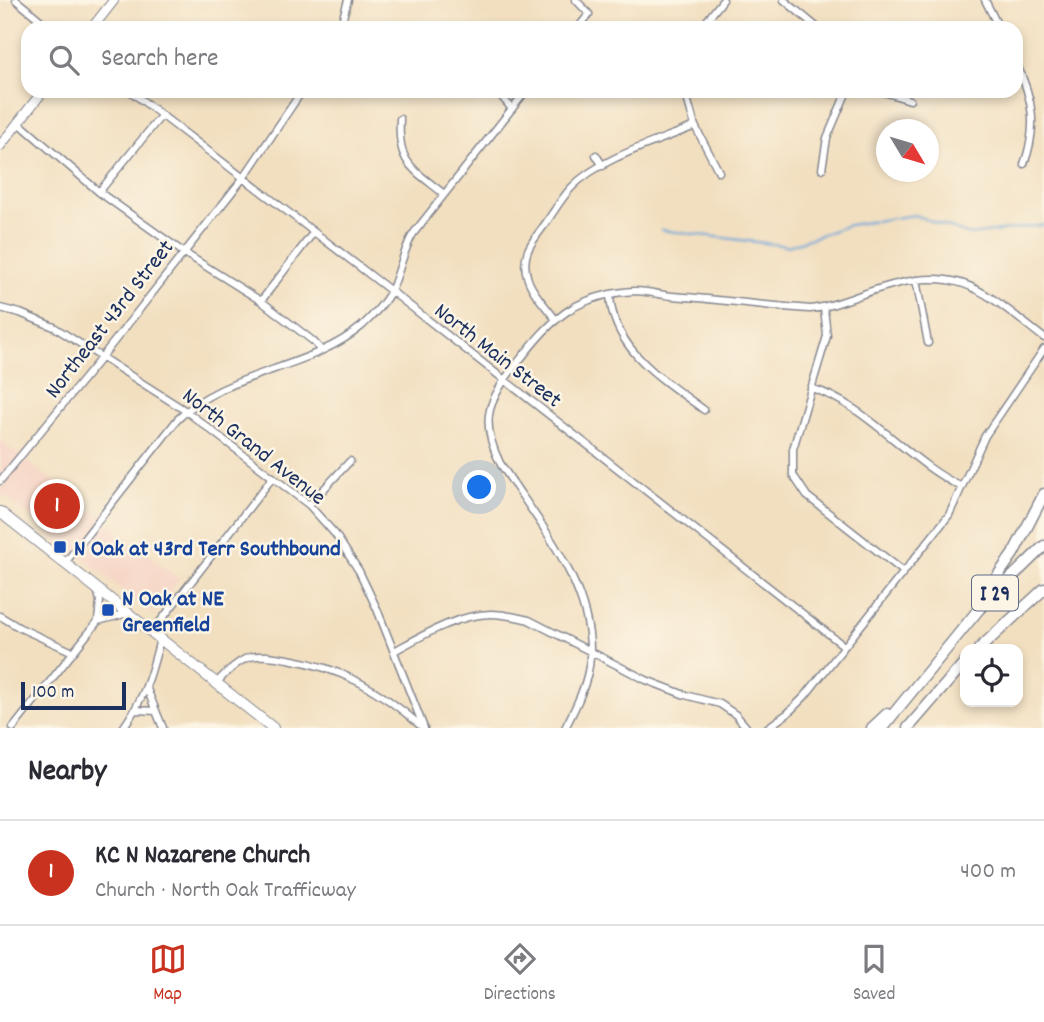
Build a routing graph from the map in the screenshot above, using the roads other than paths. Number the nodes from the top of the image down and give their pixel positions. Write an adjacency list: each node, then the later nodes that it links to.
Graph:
1 (16, 0): 8 (street)
2 (114, 0): 9 (main road)
3 (348, 0): 10 (street)
4 (576, 0): 11 (street)
5 (723, 0): 12 (street)
6 (784, 0): 13 (street)
7 (985, 0): 14 (street)
8 (42, 21)
9 (98, 21)
10 (342, 21)
11 (584, 21)
12 (706, 21)
13 (810, 21)
14 (996, 21)
15 (1023, 77): 32 (street)
16 (38, 98): 28 (main road)
17 (139, 98): 26 (street, North Main Street)
18 (297, 98): 36 (street, Northeast 43rd Street)
19 (503, 98): 25 (street)
20 (521, 98): 25 (street)
21 (687, 98): 29 (street)
22 (843, 98): 34 (street)
23 (903, 98): 24 (street)
24 (910, 100)
25 (512, 109): 38 (street)
26 (161, 116): 36 (street, North Main Street); 37 (street)
27 (400, 119): 38 (street)
28 (19, 123): 30 (main road); 37 (street)
29 (695, 126): 33 (street); 35 (street)
30 (0, 146)
31 (596, 155): 33 (street)
32 (1024, 164)
33 (603, 166): 47 (street)
34 (822, 169)
35 (719, 172)
36 (244, 177): 39 (street, North Main Street); 40 (street, Northeast 43rd Street)
37 (99, 192): 40 (street)
38 (444, 194): 42 (street)
39 (313, 233): 42 (street, North Main Street); 44 (street)
40 (183, 252): 44 (street); 52 (street, Northeast 43rd Street)
41 (916, 280): 45 (street); 48 (street); 49 (street)
42 (391, 291): 51 (street); 53 (street, North Main Street)
43 (610, 294): 45 (street); 47 (street); 55 (street)
44 (261, 301): 51 (street)
45 (824, 307): 54 (street)
46 (0, 308): 52 (street, North Grand Avenue)
47 (556, 320): 53 (street)
48 (1044, 338)
49 (928, 343)
50 (1044, 349): 60 (street)
51 (321, 350): 56 (street)
52 (101, 358): 56 (street, North Grand Avenue); 59 (street, Northeast 43rd Street)
53 (504, 380): 73 (street); 78 (street, North Main Street)
54 (811, 388): 60 (street); 66 (street)
55 (704, 410)
56 (186, 411): 58 (street, North Grand Avenue); 65 (street)
57 (350, 461): 62 (street)
58 (273, 477): 62 (street, North Grand Avenue); 72 (street)
59 (0, 481)
60 (962, 487): 66 (street)
61 (1044, 494): 75 (highway)
62 (309, 505): 79 (street, North Grand Avenue)
63 (0, 512): 65 (main road)
64 (1044, 546): 75 (highway, I 29)
65 (65, 563): 67 (main road)
66 (904, 572): 78 (street)
67 (96, 588): 69 (main road); 71 (street)
68 (1044, 589): 76 (highway, I 29)
69 (128, 613): 71 (street); 72 (main road)
70 (0, 616): 81 (street)
71 (99, 621): 81 (street)
72 (152, 632): 74 (main road)
73 (588, 638): 77 (street); 80 (street)
74 (160, 639): 85 (main road); 86 (street)
75 (950, 644): 88 (highway, I 29)
76 (984, 644)
77 (577, 645): 79 (street); 80 (street)
78 (845, 646): 99 (street)
79 (394, 650): 87 (street, North Grand Avenue)
80 (590, 651): 82 (street); 83 (street)
81 (73, 652): 92 (street)
82 (599, 655): 83 (street); 98 (street)
83 (589, 661): 97 (street)
84 (960, 668): 102 (highway)
85 (216, 683): 91 (street); 95 (main road)
86 (147, 689): 89 (street); 90 (street)
87 (415, 704): 91 (street); 96 (street, North Grand Avenue)
88 (901, 704): 100 (highway); 101 (highway, I 29)
89 (136, 710): 90 (street); 93 (street)
90 (156, 711): 94 (street)
91 (404, 711): 96 (street)
92 (13, 728)
93 (123, 728)
94 (163, 728)
95 (273, 728)
96 (423, 728)
97 (565, 728)
98 (747, 728)
99 (767, 728)
100 (872, 728)
101 (882, 728)
102 (908, 728)

